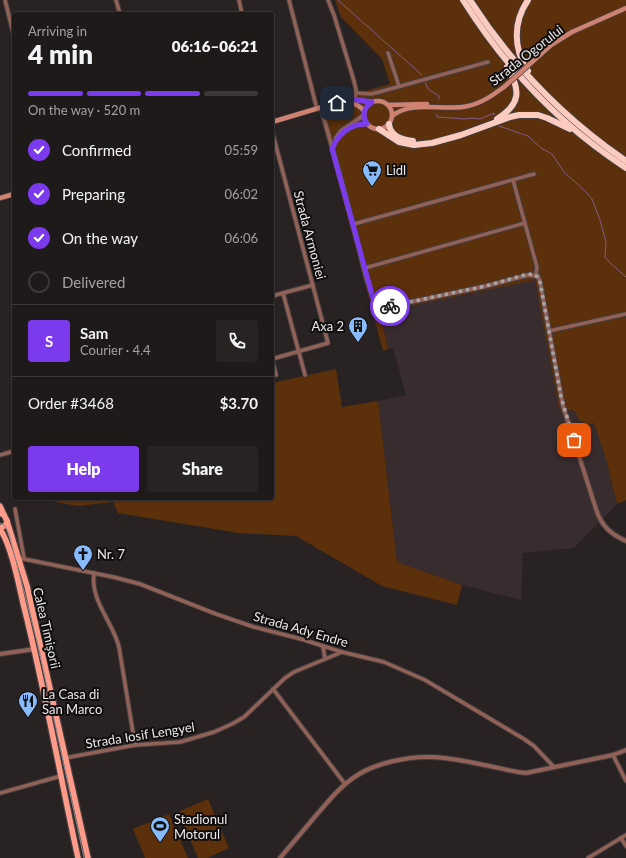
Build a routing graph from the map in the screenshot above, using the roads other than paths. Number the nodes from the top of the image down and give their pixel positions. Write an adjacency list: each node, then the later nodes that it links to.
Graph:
1 (5, 0): 12 (street)
2 (116, 0): 10 (street)
3 (239, 0): 11 (street)
4 (289, 0): 23 (street)
5 (328, 0): 17 (street)
6 (462, 0): 13 (highway)
7 (470, 0): 18 (highway)
8 (528, 0): 18 (highway)
9 (626, 8): 24 (main road, Strada Ogorului, bridge)
10 (119, 12)
11 (242, 12)
12 (12, 28)
13 (499, 52): 30 (highway); 32 (highway)
14 (388, 53): 16 (street)
15 (488, 62): 16 (street)
16 (399, 86): 17 (street)
17 (356, 92): 19 (street)
18 (544, 92): 37 (highway)
19 (355, 99): 20 (main road); 22 (main road)
20 (372, 102): 21 (main road); 25 (main road)
21 (388, 105): 24 (main road, Strada Ogorului); 26 (main road)
22 (327, 107): 23 (main road); 25 (main road)
23 (318, 108): 27 (main road); 36 (street)
24 (448, 108): 26 (main road, Strada Ogorului)
25 (364, 113): 28 (main road); 35 (street)
26 (392, 116): 29 (main road)
27 (274, 121)
28 (367, 124): 31 (main road); 35 (street)
29 (389, 124): 31 (main road); 33 (highway)
30 (484, 127): 32 (highway); 33 (highway)
31 (379, 129): 33 (highway)
32 (579, 134): 38 (highway)
33 (449, 138)
34 (274, 139): 47 (street, Strada Armoniei)
35 (335, 142): 36 (street)
36 (332, 149): 44 (street)
37 (626, 160)
38 (626, 168)
39 (534, 174): 40 (street)
40 (513, 180): 43 (street); 44 (street)
41 (12, 195): 42 (main road)
42 (0, 198)
43 (525, 223): 45 (street); 46 (street)
44 (354, 224): 45 (street)
45 (364, 268): 46 (street)
46 (536, 275): 51 (street)
47 (313, 285): 48 (street); 52 (street, Strada Armoniei)
48 (283, 293): 49 (street); 52 (street)
49 (274, 295)
50 (626, 314): 51 (street)
51 (549, 331): 64 (street)
52 (299, 351): 53 (street); 56 (street)
53 (274, 358)
54 (274, 367): 55 (street)
55 (276, 375)
56 (305, 375)
57 (12, 452): 58 (street)
58 (0, 455)
59 (0, 506): 61 (main road)
60 (15, 509): 65 (street)
61 (2, 514): 62 (main road, Calea Timișorii)
62 (7, 521): 63 (main road); 65 (main road, Calea Timișorii)
63 (0, 528): 68 (main road, Calea Timișorii)
64 (626, 541)
65 (22, 558): 66 (street, Strada Ady Endre); 76 (main road, Calea Timișorii)
66 (94, 573): 67 (street, Strada Ady Endre); 73 (street)
67 (323, 646): 69 (street, Strada Ady Endre); 71 (street)
68 (35, 650): 70 (street); 78 (main road, Calea Timișorii)
69 (342, 652): 71 (street, Strada Iosif Lengyel); 77 (street, Strada Ady Endre)
70 (0, 654)
71 (325, 658): 72 (street, Strada Iosif Lengyel)
72 (273, 689): 73 (street, Strada Iosif Lengyel); 80 (street)
73 (135, 745): 76 (street, Strada Iosif Lengyel)
74 (626, 750): 75 (street)
75 (613, 755): 77 (street); 79 (street)
76 (65, 758): 86 (main road, Calea Timișorii)
77 (554, 768): 80 (street)
78 (61, 776): 81 (street); 85 (main road, Calea Timișorii)
79 (626, 781)
80 (345, 784): 87 (street)
81 (0, 793)
82 (626, 835): 83 (street)
83 (621, 838): 84 (street); 88 (street)
84 (626, 846)
85 (78, 858)
86 (88, 858)
87 (280, 858)
88 (588, 858)

